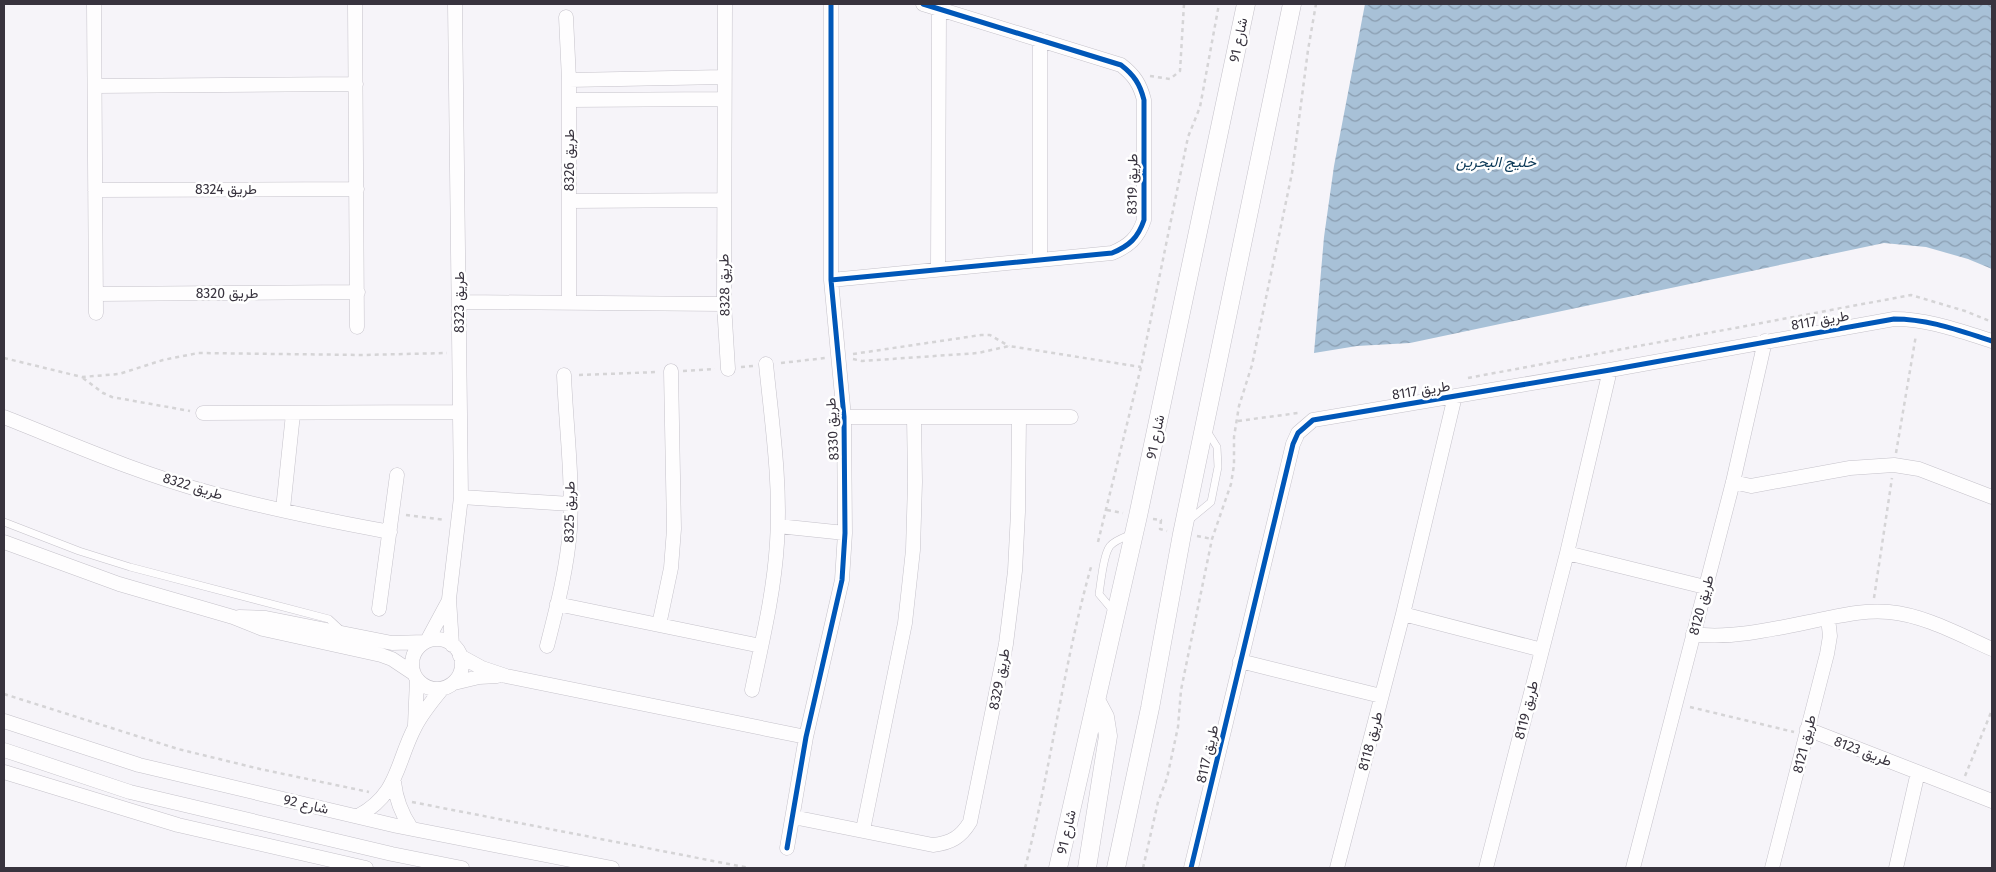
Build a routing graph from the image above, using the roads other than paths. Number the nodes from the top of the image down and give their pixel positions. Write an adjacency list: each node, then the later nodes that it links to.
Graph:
1 (94, 4): 15 (street)
2 (355, 4): 14 (street)
3 (455, 4): 27 (street, طريق 8323)
4 (725, 4): 12 (street, طريق 8328)
5 (831, 4): 24 (street, طريق 8330)
6 (923, 4): 9 (street)
7 (1246, 4): 82 (street, شارع 91)
8 (1292, 4): 103 (street)
9 (939, 9): 11 (street); 23 (street)
10 (566, 17): 13 (street, طريق 8326)
11 (1040, 40): 22 (street); 22 (street, طريق 8319)
12 (724, 77): 13 (street); 16 (street, طريق 8328)
13 (569, 80): 17 (street, طريق 8326)
14 (356, 84): 15 (street); 18 (street)
15 (95, 86): 19 (street)
16 (724, 99): 17 (street); 20 (street, طريق 8328)
17 (569, 100): 21 (street, طريق 8326)
18 (357, 189): 19 (street, طريق 8324); 25 (street)
19 (95, 190): 26 (street)
20 (724, 200): 21 (street); 29 (street, طريق 8328)
21 (569, 201): 28 (street, طريق 8326)
22 (1040, 259): 23 (street, طريق 8319)
23 (938, 269): 24 (street, طريق 8319)
24 (831, 280): 45 (street, طريق 8330)
25 (358, 292): 26 (street, طريق 8320); 31 (street)
26 (96, 294): 30 (street)
27 (460, 302): 28 (street); 40 (street, طريق 8323)
28 (569, 303): 29 (street)
29 (724, 304): 35 (street, طريق 8328)
30 (96, 313)
31 (358, 327)
32 (1765, 341): 33 (street, طريق 8117); 36 (street, طريق 8117); 49 (street, طريق 8120)
33 (1992, 341)
34 (766, 364): 55 (street)
35 (728, 369)
36 (1610, 370): 39 (street, طريق 8117); 59 (street, طريق 8119)
37 (671, 371): 67 (street)
38 (564, 375): 52 (street, طريق 8325)
39 (1456, 396): 64 (street, طريق 8118); 76 (street, طريق 8117)
40 (460, 412): 42 (street); 51 (street, طريق 8323)
41 (203, 413): 42 (street)
42 (293, 414): 53 (street)
43 (1070, 416): 47 (street)
44 (4, 417): 53 (street, طريق 8322)
45 (844, 417): 46 (street); 57 (street, طريق 8330)
46 (914, 417): 47 (street); 95 (street)
47 (1019, 417): 95 (street, طريق 8329)
48 (396, 475): 56 (street)
49 (1733, 482): 50 (street); 60 (street, طريق 8120)
50 (1992, 497)
51 (461, 498): 52 (street); 61 (street, طريق 8323)
52 (571, 504): 62 (street, طريق 8325)
53 (283, 509): 56 (street, طريق 8322)
54 (4, 522): 69 (lane)
55 (778, 526): 57 (street); 72 (street)
56 (390, 532): 63 (street)
57 (846, 533): 86 (street, طريق 8330)
58 (4, 542): 65 (street)
59 (1567, 553): 60 (street); 74 (street, طريق 8119)
60 (1705, 587): 68 (street, طريق 8120)
61 (449, 599): 70 (street, طريق 8323); 75 (street, طريق 8323)
62 (558, 604): 67 (street); 71 (street, طريق 8325)
63 (379, 609)
64 (1403, 614): 74 (street); 81 (street, طريق 8118)
65 (233, 617): 69 (street); 77 (street)
66 (1828, 618): 68 (street); 73 (street); 85 (street, طريق 8121)
67 (659, 625): 72 (street)
68 (1693, 634): 107 (street, طريق 8120)
69 (345, 635): 70 (street)
70 (426, 642): 75 (street); 77 (street)
71 (548, 646)
72 (761, 646): 80 (street)
73 (1992, 649)
74 (1542, 650): 106 (street, طريق 8119)
75 (456, 651): 78 (street); 79 (street)
76 (1240, 661): 81 (street); 104 (street, طريق 8117)
77 (415, 676): 79 (street); 84 (street)
78 (506, 676): 79 (street); 86 (street)
79 (448, 686): 84 (street)
80 (752, 690)
81 (1381, 696): 105 (street, طريق 8118)
82 (1096, 700): 97 (street, شارع 91); 102 (street)
83 (4, 721): 92 (street, شارع 92)
84 (414, 728): 90 (street)
85 (1806, 732): 88 (street, طريق 8123); 108 (street, طريق 8121)
86 (806, 737): 93 (street, طريق 8330)
87 (4, 750): 100 (street, شارع 92)
88 (1918, 772): 91 (street, طريق 8123); 109 (street)
89 (8, 776): 98 (street)
90 (390, 797): 92 (street); 94 (street)
91 (1992, 801)
92 (358, 816): 94 (street, شارع 92)
93 (793, 817): 95 (street, طريق 8329); 96 (street, طريق 8330)
94 (411, 828): 101 (street, شارع 92)
95 (863, 830)
96 (787, 848)
97 (1056, 864)
98 (338, 865): 99 (street)
99 (366, 868)
100 (462, 868)
101 (612, 868)
102 (1087, 868)
103 (1116, 868)
104 (1191, 868)
105 (1337, 868)
106 (1486, 868)
107 (1633, 868)
108 (1772, 868)
109 (1896, 868)

